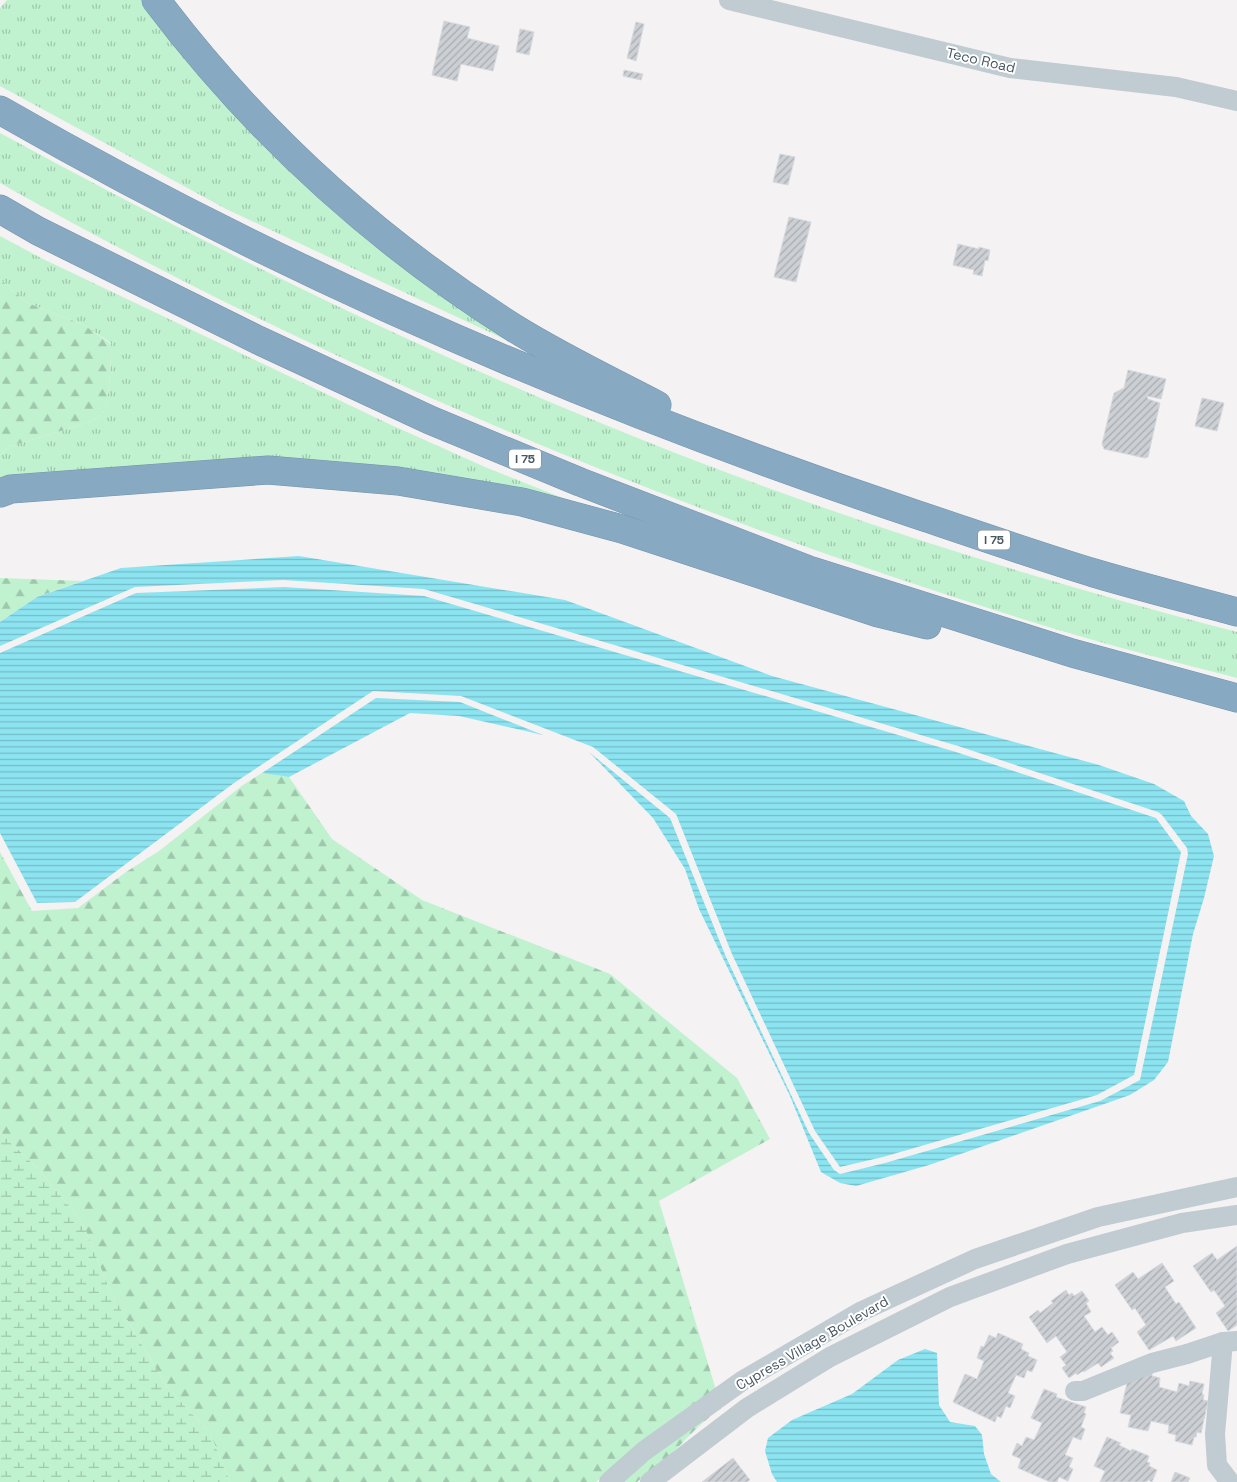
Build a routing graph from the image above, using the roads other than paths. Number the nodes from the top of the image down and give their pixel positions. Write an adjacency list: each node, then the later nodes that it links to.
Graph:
1 (156, 0): 6 (highway)
2 (729, 0): 3 (street, Teco Road)
3 (1237, 102)
4 (0, 110): 6 (highway, I 75)
5 (0, 209): 9 (highway, I 75)
6 (769, 463): 8 (highway, I 75)
7 (0, 493): 9 (highway)
8 (1237, 612)
9 (1072, 653): 10 (highway, I 75)
10 (1237, 698)
11 (1237, 1187): 16 (street, Cypress Village Boulevard)
12 (1237, 1215): 15 (street, Cypress Village Boulevard)
13 (1230, 1342): 14 (street); 17 (street)
14 (1074, 1391)
15 (654, 1481)
16 (609, 1482)
17 (1230, 1482)

